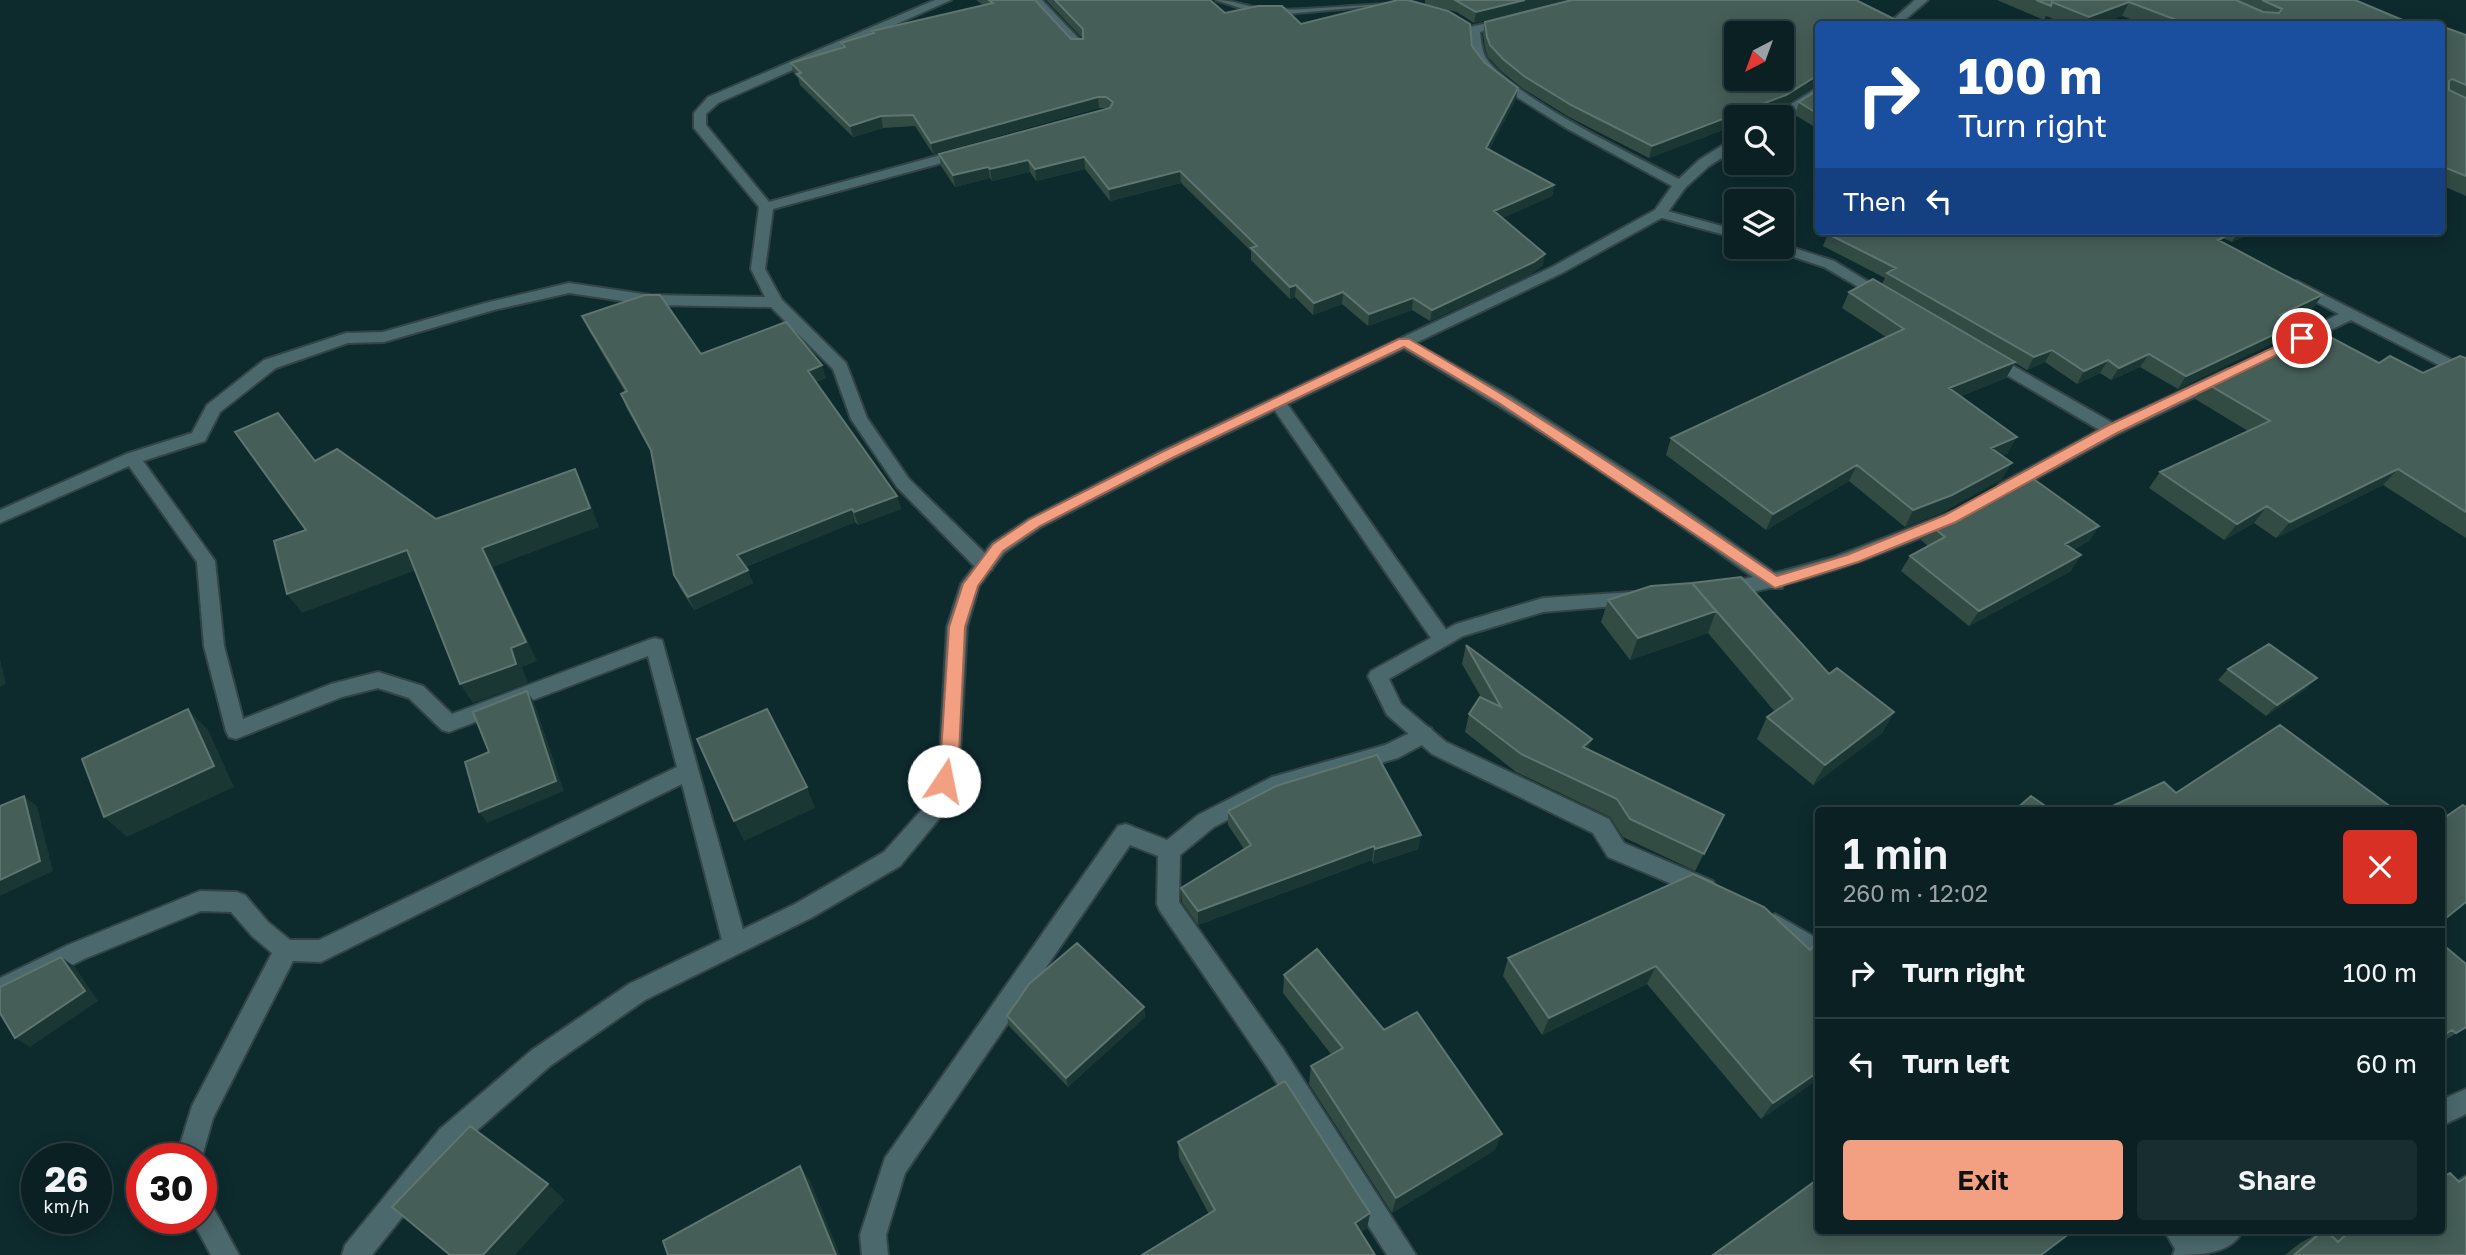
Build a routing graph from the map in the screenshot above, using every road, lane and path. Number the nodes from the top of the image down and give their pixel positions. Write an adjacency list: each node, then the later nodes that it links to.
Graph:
1 (945, 0): 14 (street)
2 (1036, 0): 8 (street)
3 (1222, 0): 5 (street)
4 (1922, 0): 7 (street)
5 (1424, 8)
6 (1524, 18): 13 (street)
7 (1898, 21)
8 (1078, 45)
9 (1815, 93): 10 (street)
10 (1794, 106)
11 (975, 150): 14 (street)
12 (1724, 150): 13 (street)
13 (1680, 185): 15 (street)
14 (766, 207): 19 (street)
15 (1660, 213): 16 (street); 22 (street)
16 (1724, 231)
17 (1794, 252): 20 (street)
18 (2278, 276): 21 (street)
19 (775, 302): 29 (street); 31 (street)
20 (1900, 306)
21 (2350, 315): 24 (street); 26 (street)
22 (1404, 342): 27 (street); 32 (street)
23 (1971, 347): 28 (street)
24 (2275, 351)
25 (2250, 363): 28 (street)
26 (2466, 374)
27 (1278, 401): 31 (street); 35 (street)
28 (2112, 430): 32 (street)
29 (132, 458): 30 (lane); 37 (street)
30 (0, 517)
31 (985, 565): 41 (street)
32 (1775, 583): 33 (street)
33 (1699, 594)
34 (1647, 598): 35 (street)
35 (1442, 639): 36 (street)
36 (1424, 734): 38 (street); 39 (street)
37 (688, 771): 41 (street); 43 (street)
38 (1169, 851): 53 (street); 54 (street)
39 (1723, 896)
40 (1757, 913): 42 (street)
41 (735, 944): 52 (street)
42 (1815, 949)
43 (286, 950): 44 (street); 47 (street)
44 (0, 990)
45 (2466, 1101): 46 (street)
46 (2445, 1112)
47 (193, 1143)
48 (214, 1234): 51 (street)
49 (2221, 1234): 50 (street)
50 (2189, 1248)
51 (226, 1255)
52 (355, 1255)
53 (875, 1255)
54 (1403, 1255)

